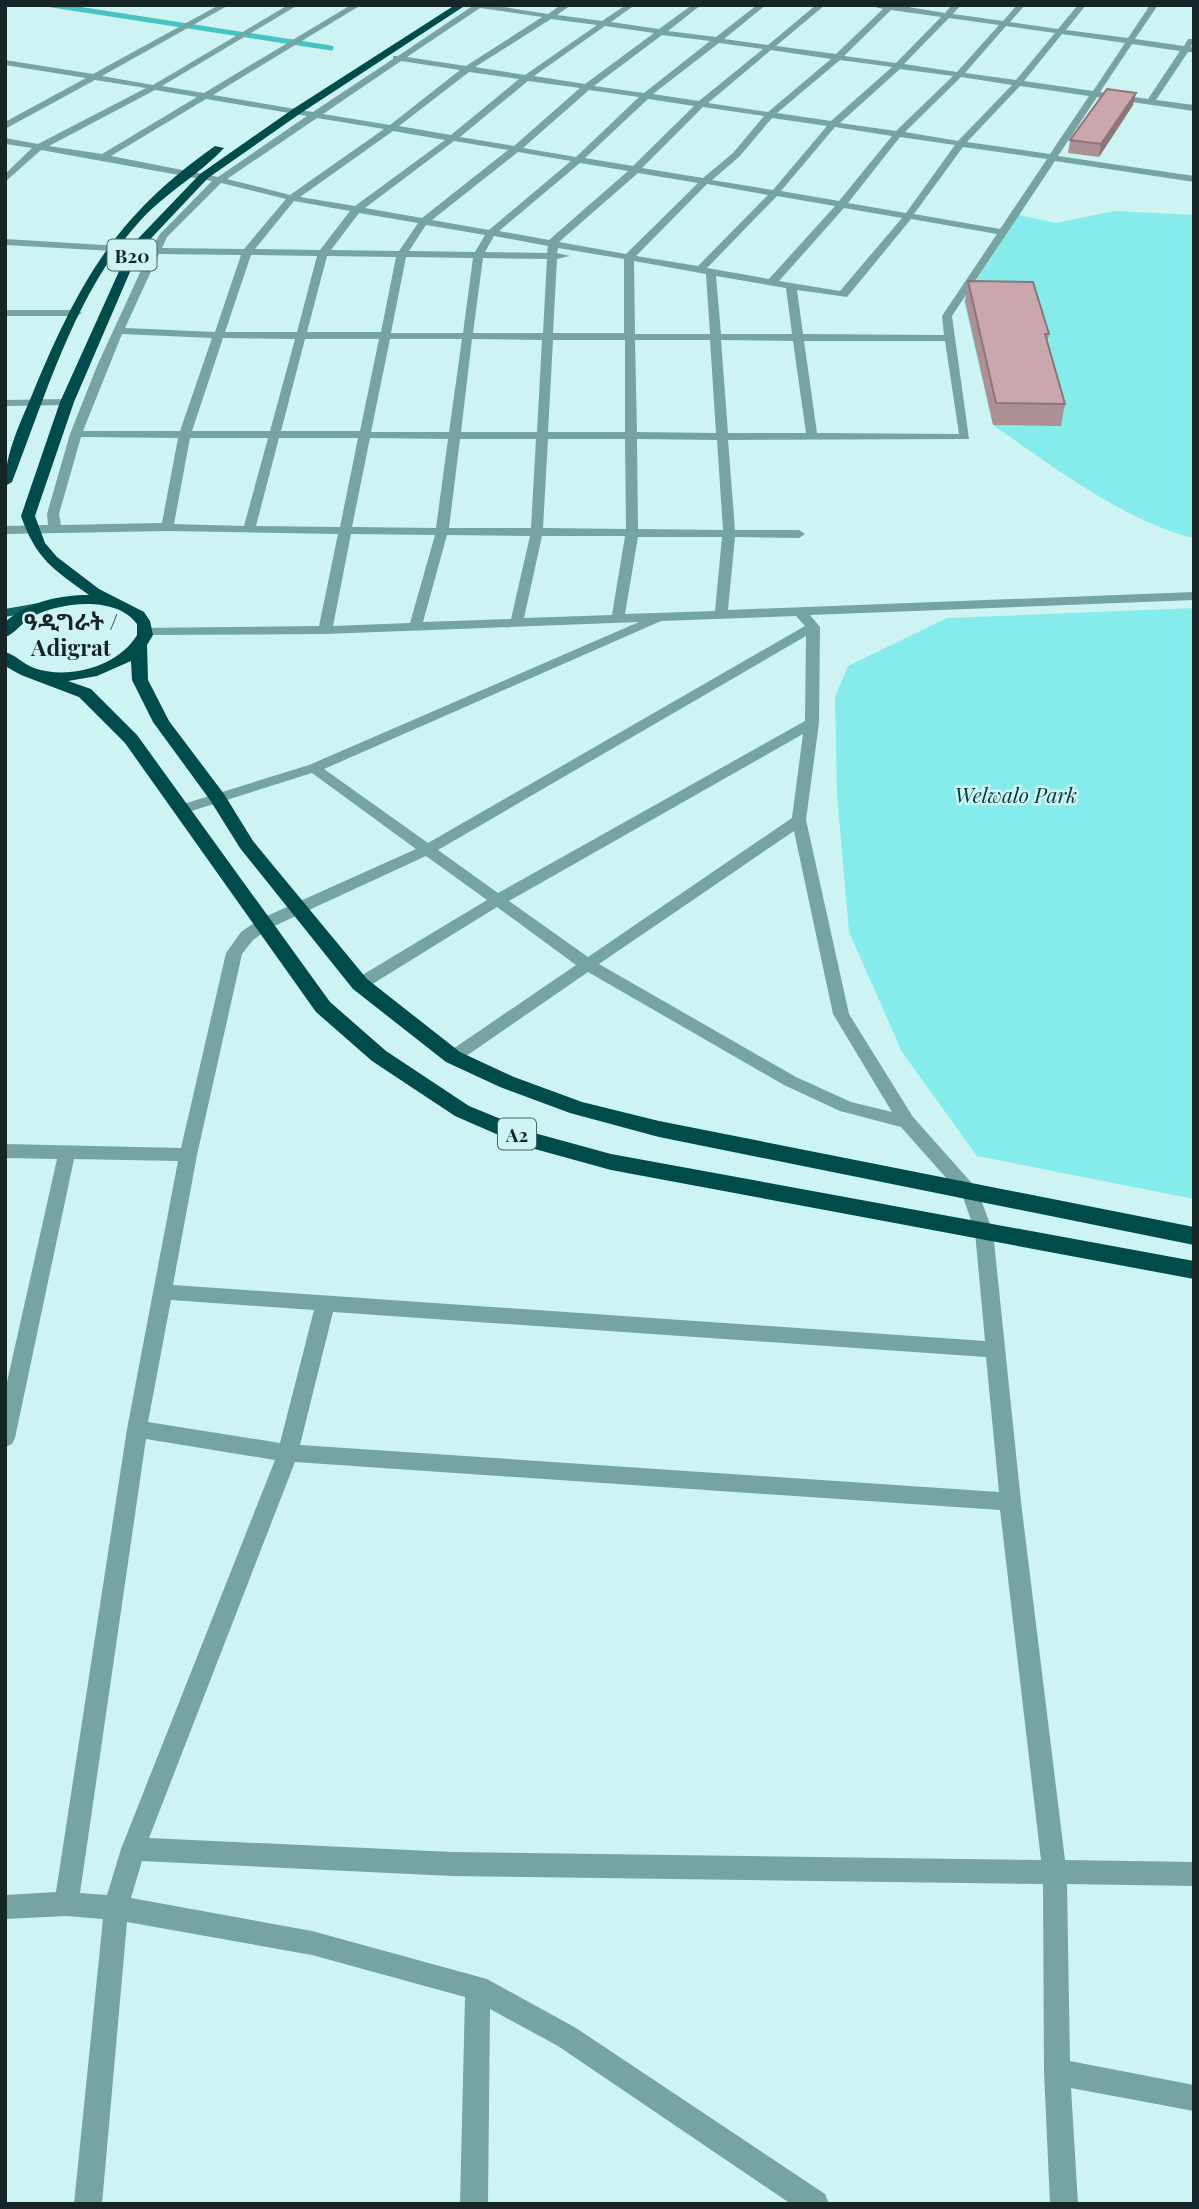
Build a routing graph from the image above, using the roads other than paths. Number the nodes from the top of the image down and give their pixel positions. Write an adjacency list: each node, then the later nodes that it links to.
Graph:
1 (225, 5): 36 (street)
2 (294, 5): 39 (street)
3 (357, 5): 44 (street)
4 (442, 5): 41 (highway)
5 (463, 5): 43 (highway, B20)
6 (472, 5): 17 (street)
7 (566, 5): 19 (street)
8 (631, 5): 21 (street)
9 (697, 5): 24 (street)
10 (762, 5): 26 (street)
11 (821, 5): 28 (street)
12 (870, 5): 18 (street)
13 (957, 5): 20 (street)
14 (1021, 5): 22 (street)
15 (1082, 5): 23 (street)
16 (1154, 5): 27 (street)
17 (479, 6): 19 (street); 31 (street)
18 (891, 7): 20 (street); 30 (street)
19 (549, 16): 21 (street); 34 (street)
20 (946, 16): 22 (street); 33 (street)
21 (606, 24): 24 (street); 37 (street)
22 (1004, 24): 23 (street); 35 (street)
23 (1060, 31): 27 (street); 38 (street)
24 (663, 32): 26 (street); 40 (street)
25 (1194, 38): 29 (street)
26 (720, 41): 28 (street); 45 (street)
27 (1130, 41): 29 (street); 42 (street)
28 (772, 48): 30 (street); 47 (street)
29 (1190, 49): 46 (street)
30 (838, 57): 33 (street); 52 (street)
31 (396, 58): 34 (street); 51 (street)
32 (5, 62): 36 (street)
33 (898, 66): 35 (street); 53 (street)
34 (467, 69): 37 (street); 55 (street)
35 (959, 75): 38 (street); 57 (street)
36 (97, 78): 39 (street); 54 (street)
37 (526, 78): 40 (street); 58 (street)
38 (1018, 83): 42 (street); 60 (street)
39 (155, 87): 44 (street); 62 (street)
40 (587, 87): 45 (street); 63 (street)
41 (304, 92): 43 (highway); 48 (highway)
42 (1095, 94): 46 (street); 65 (street)
43 (322, 95): 50 (highway, B20)
44 (208, 96): 48 (street); 64 (street)
45 (646, 96): 47 (street); 66 (street)
46 (1150, 102): 49 (street)
47 (701, 104): 52 (street); 67 (street)
48 (278, 108): 50 (street); 56 (highway)
49 (1194, 108)
50 (297, 111): 51 (street); 69 (highway, B20)
51 (313, 113): 55 (street); 72 (street)
52 (771, 115): 53 (street); 73 (street)
53 (833, 124): 57 (street); 74 (street)
54 (5, 126)
55 (393, 127): 58 (street); 75 (street)
56 (247, 130)
57 (898, 134): 60 (street); 76 (street)
58 (454, 137): 63 (street); 77 (street)
59 (5, 141): 62 (street)
60 (961, 143): 65 (street); 78 (street)
61 (226, 144): 68 (highway, B20)
62 (38, 147): 64 (street); 71 (street)
63 (517, 148): 66 (street); 79 (street)
64 (105, 156): 68 (street)
65 (1052, 157): 70 (street); 80 (street)
66 (579, 159): 67 (street); 81 (street)
67 (636, 169): 73 (street); 83 (street)
68 (184, 172): 69 (street); 84 (highway, B20)
69 (204, 176): 72 (street); 85 (highway, B20)
70 (1194, 178)
71 (5, 179)
72 (221, 179): 75 (street); 86 (street)
73 (705, 181): 74 (street); 92 (street)
74 (775, 193): 76 (street); 93 (street)
75 (292, 198): 77 (street); 87 (street)
76 (842, 204): 78 (street); 94 (street)
77 (357, 209): 79 (street); 88 (street)
78 (908, 216): 80 (street); 95 (street)
79 (424, 221): 81 (street); 89 (street)
80 (1003, 232): 107 (street)
81 (491, 233): 83 (street); 90 (street)
82 (5, 242): 84 (street)
83 (553, 242): 91 (street); 92 (street)
84 (111, 250): 85 (street); 97 (highway, B20)
85 (134, 250): 86 (street); 110 (highway, B20)
86 (156, 250): 87 (street); 98 (street)
87 (247, 252): 88 (street); 99 (street)
88 (323, 253): 89 (street); 100 (street)
89 (402, 254): 90 (street); 101 (street)
90 (478, 255): 91 (street); 102 (street)
91 (554, 256): 92 (street); 103 (street)
92 (629, 257): 93 (street); 104 (street)
93 (705, 271): 94 (street); 105 (street)
94 (772, 282): 95 (street)
95 (791, 286): 106 (street)
96 (5, 313): 97 (street)
97 (77, 313): 109 (highway, B20)
98 (120, 331): 99 (street); 111 (street)
99 (218, 335): 100 (street); 112 (street)
100 (301, 336): 101 (street); 113 (street)
101 (386, 336): 102 (street); 114 (street)
102 (468, 337): 103 (street); 115 (street)
103 (549, 337): 104 (street); 116 (street)
104 (631, 337): 105 (street); 117 (street)
105 (714, 338): 106 (street); 118 (street)
106 (798, 338): 107 (street); 119 (street)
107 (950, 338): 119 (street)
108 (5, 402): 109 (street)
109 (36, 402): 110 (street); 120 (highway, B20)
110 (67, 402): 124 (highway, B20)
111 (76, 433): 112 (street); 122 (street)
112 (185, 434): 113 (street); 121 (street)
113 (275, 434): 114 (street); 125 (street)
114 (366, 435): 115 (street); 126 (street)
115 (455, 435): 116 (street); 127 (street)
116 (543, 435): 117 (street); 128 (street)
117 (631, 435): 118 (street); 129 (street)
118 (722, 436): 119 (street); 130 (street)
119 (812, 436)
120 (5, 482)
121 (167, 527): 122 (street); 125 (street)
122 (55, 529): 124 (street)
123 (5, 530): 124 (street)
124 (32, 530): 134 (highway)
125 (249, 530): 126 (street)
126 (347, 531): 127 (street); 143 (street)
127 (443, 532): 128 (street); 141 (street)
128 (537, 532): 129 (street); 140 (street)
129 (632, 533): 130 (street); 139 (street)
130 (729, 533): 131 (street); 137 (street)
131 (799, 534)
132 (1194, 596): 135 (street)
133 (48, 605): 134 (highway); 136 (main road); 144 (highway)
134 (122, 606): 145 (highway)
135 (798, 610): 137 (street); 142 (street)
136 (5, 613)
137 (720, 613): 138 (street)
138 (666, 615): 139 (street); 149 (street)
139 (618, 617): 140 (street)
140 (517, 621): 141 (street)
141 (416, 624): 143 (street)
142 (813, 627): 148 (street); 153 (street)
143 (325, 630): 145 (street)
144 (5, 632)
145 (142, 638): 147 (highway); 150 (highway, A2)
146 (5, 657): 147 (highway, A2)
147 (17, 668): 151 (highway, A2)
148 (812, 723): 152 (street); 154 (street)
149 (314, 768): 150 (street); 153 (street)
150 (218, 799): 151 (street); 155 (highway, A2)
151 (182, 809): 156 (highway, A2)
152 (799, 820): 157 (street); 160 (street)
153 (428, 849): 154 (street); 155 (street)
154 (498, 901): 157 (street); 158 (street)
155 (299, 909): 156 (street); 158 (highway, A2)
156 (264, 924): 163 (street); 165 (highway, A2)
157 (588, 965): 159 (street); 160 (street)
158 (360, 984): 159 (highway, A2)
159 (453, 1057): 164 (highway, A2)
160 (907, 1122): 164 (street)
161 (5, 1151): 162 (street)
162 (67, 1152): 163 (street); 172 (street)
163 (188, 1156): 168 (street)
164 (971, 1194): 165 (street); 166 (highway, A2)
165 (985, 1232): 167 (highway, A2); 170 (street)
166 (1194, 1236)
167 (1194, 1270)
168 (162, 1292): 169 (street); 171 (street)
169 (325, 1304): 170 (street); 173 (street)
170 (996, 1350): 174 (street)
171 (137, 1429): 173 (street); 178 (street)
172 (5, 1438)
173 (288, 1453): 174 (street); 175 (street)
174 (1010, 1502): 177 (street)
175 (133, 1849): 177 (street); 180 (street)
176 (1194, 1874): 177 (street)
177 (1055, 1875): 182 (street)
178 (66, 1904): 179 (street); 180 (street)
179 (5, 1907)
180 (116, 1908): 181 (street); 184 (street)
181 (478, 1988): 185 (street); 186 (street)
182 (1057, 2072): 183 (street); 187 (street)
183 (1194, 2098)
184 (88, 2204)
185 (474, 2204)
186 (815, 2204)
187 (1064, 2204)

